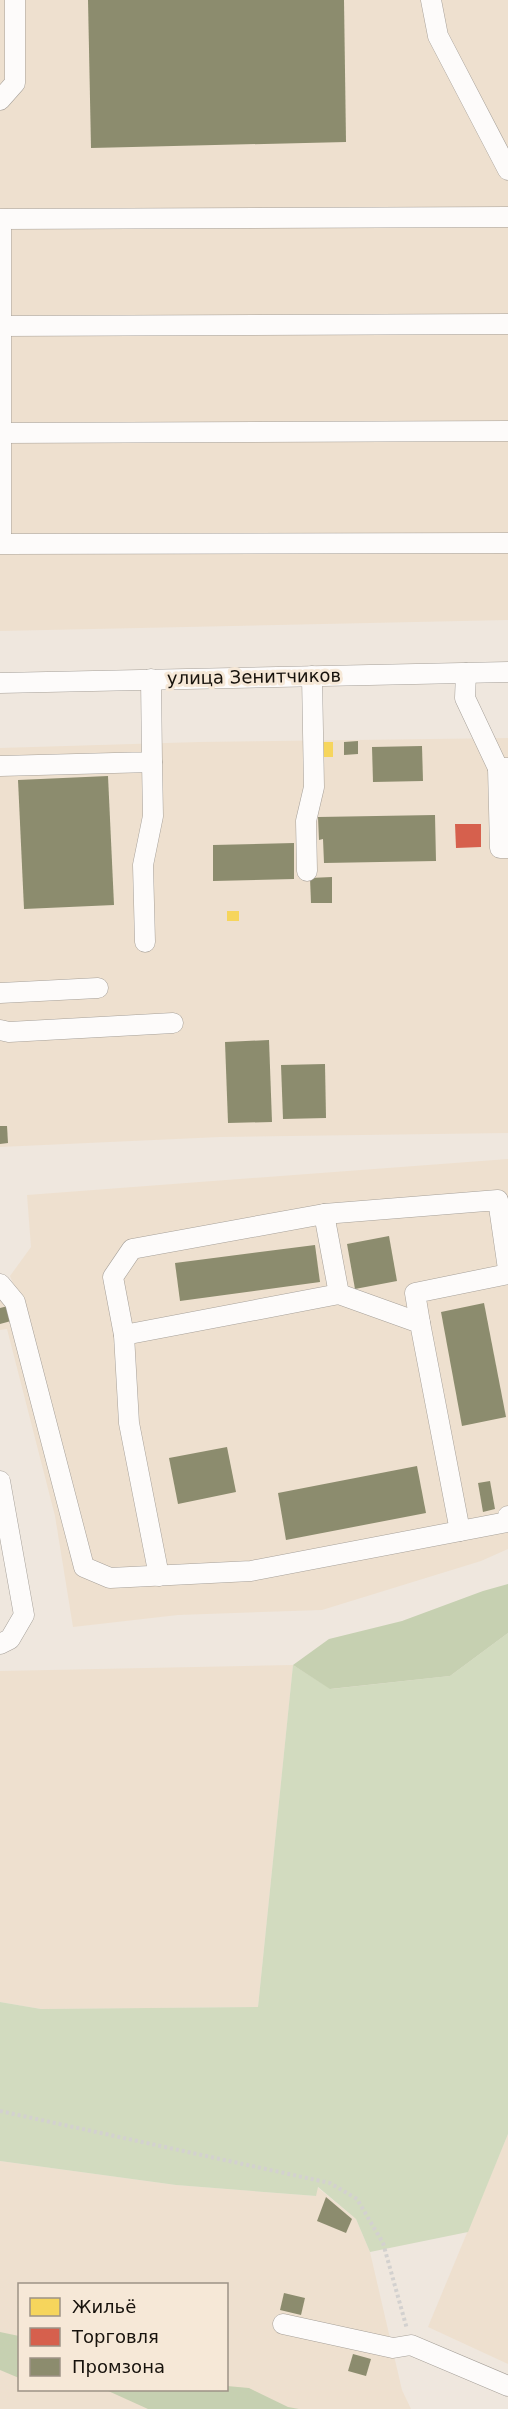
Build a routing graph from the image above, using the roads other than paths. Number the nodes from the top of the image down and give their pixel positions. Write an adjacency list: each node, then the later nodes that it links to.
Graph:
1 (15, 0): 3 (street)
2 (431, 0): 4 (street)
3 (0, 100)
4 (508, 170)
5 (508, 217): 6 (street)
6 (0, 218): 8 (street)
7 (508, 324): 8 (street)
8 (1, 326): 10 (street)
9 (508, 431): 10 (street)
10 (1, 433): 11 (street)
11 (508, 543)
12 (508, 672): 13 (street, улица Зенитчиков)
13 (466, 673): 14 (street, улица Зенитчиков); 19 (street)
14 (312, 676): 15 (street, улица Зенитчиков); 23 (street)
15 (151, 680): 16 (street, улица Зенитчиков); 17 (street)
16 (0, 683)
17 (152, 762): 18 (street); 24 (street)
18 (0, 766)
19 (503, 768): 20 (street)
20 (503, 795): 21 (street)
21 (504, 821): 22 (street)
22 (508, 848)
23 (307, 871)
24 (145, 942)
25 (98, 988): 26 (street)
26 (0, 993)
27 (173, 1023): 28 (street)
28 (0, 1030)
29 (324, 1214): 30 (street); 33 (street); 35 (street)
30 (508, 1269)
31 (508, 1274): 34 (street)
32 (0, 1284): 40 (street)
33 (339, 1294): 34 (street); 35 (street)
34 (420, 1323): 38 (street)
35 (124, 1335): 40 (street)
36 (1, 1487): 39 (street)
37 (508, 1516): 38 (street)
38 (460, 1531): 40 (street)
39 (7, 1567): 41 (street)
40 (159, 1576)
41 (0, 1644)
42 (283, 2324): 43 (street)
43 (508, 2386)

